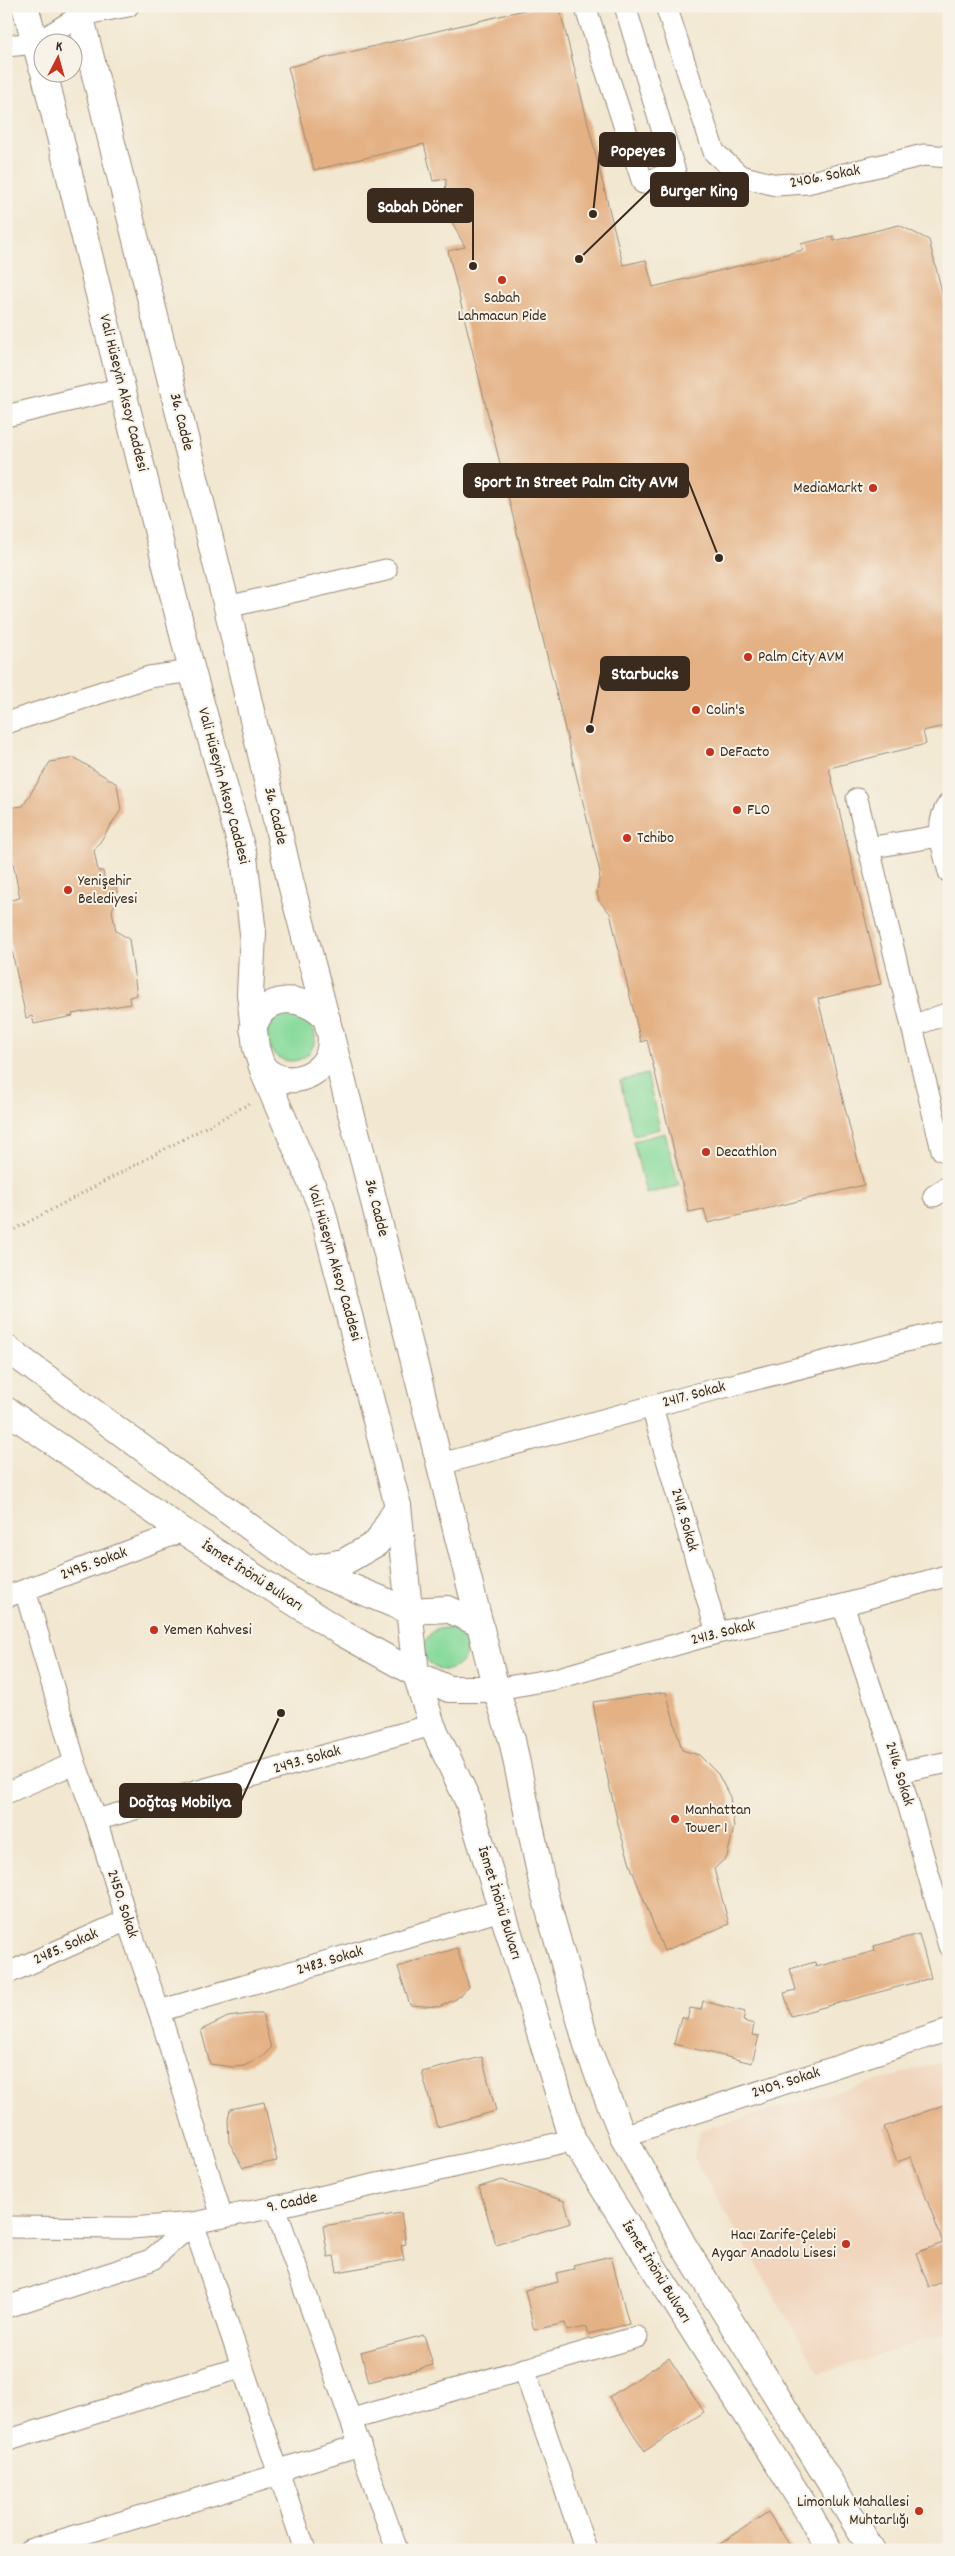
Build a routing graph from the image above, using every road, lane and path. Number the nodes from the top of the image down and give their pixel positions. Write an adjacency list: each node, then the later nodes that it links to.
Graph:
1 (25, 6): 7 (main road)
2 (128, 6): 6 (street)
3 (585, 6): 4 (street)
4 (625, 6)
5 (666, 6): 12 (street, 2406. Sokak)
6 (80, 11): 8 (street); 16 (main road, 36. Cadde)
7 (33, 32)
8 (61, 32)
9 (6, 46): 10 (street)
10 (32, 53)
11 (46, 82): 13 (main road, Vali Hüseyin Aksoy Caddesi)
12 (949, 157)
13 (122, 388): 14 (street); 17 (main road, Vali Hüseyin Aksoy Caddesi)
14 (6, 416)
15 (386, 570): 16 (street)
16 (227, 607): 26 (main road, 36. Cadde)
17 (192, 671): 18 (street); 27 (main road, Vali Hüseyin Aksoy Caddesi)
18 (6, 723)
19 (857, 799): 22 (street)
20 (946, 807): 21 (street)
21 (939, 836): 22 (street); 23 (street)
22 (868, 848): 25 (street)
23 (949, 872)
24 (949, 1013): 25 (street)
25 (912, 1026): 30 (street)
26 (329, 1027): 27 (main road); 28 (main road); 36 (main road, 36. Cadde)
27 (253, 1029): 28 (main road, Vali Hüseyin Aksoy Caddesi)
28 (262, 1066): 37 (main road, Vali Hüseyin Aksoy Caddesi)
29 (249, 1104): 31 (path)
30 (942, 1150)
31 (6, 1234)
32 (949, 1330): 34 (street, 2417. Sokak)
33 (6, 1348): 39 (main road)
34 (652, 1407): 36 (street, 2417. Sokak); 45 (street, 2418. Sokak)
35 (6, 1410): 38 (main road, İsmet İnönü Bulvarı)
36 (441, 1464): 44 (main road, 36. Cadde)
37 (398, 1506): 39 (main road); 43 (main road, Vali Hüseyin Aksoy Caddesi)
38 (183, 1531): 41 (street, 2495. Sokak); 46 (main road, İsmet İnönü Bulvarı)
39 (307, 1569): 43 (main road)
40 (949, 1575): 42 (street, 2413. Sokak)
41 (15, 1594): 50 (street, 2450. Sokak)
42 (843, 1605): 45 (street, 2413. Sokak); 51 (street, 2416. Sokak)
43 (410, 1611): 44 (main road); 46 (main road, Vali Hüseyin Aksoy Caddesi)
44 (480, 1624): 47 (main road)
45 (717, 1633): 47 (street, 2413. Sokak)
46 (416, 1674): 47 (main road); 48 (main road, İsmet İnönü Bulvarı)
47 (496, 1689): 60 (main road)
48 (432, 1725): 53 (street, 2493. Sokak); 54 (main road, İsmet İnönü Bulvarı)
49 (949, 1762): 51 (street)
50 (76, 1764): 52 (street); 53 (street, 2450. Sokak)
51 (899, 1772): 56 (street, 2416. Sokak)
52 (6, 1793)
53 (96, 1820): 55 (street, 2450. Sokak)
54 (500, 1910): 58 (street, 2483. Sokak); 61 (main road, İsmet İnönü Bulvarı)
55 (127, 1920): 57 (street, 2485. Sokak); 58 (street, 2450. Sokak)
56 (949, 1946)
57 (6, 1974)
58 (159, 2012): 63 (street, 2450. Sokak)
59 (949, 2030): 60 (street, 2409. Sokak)
60 (623, 2136): 79 (main road)
61 (573, 2140): 62 (street, 9. Cadde); 78 (main road, İsmet İnönü Bulvarı)
62 (276, 2208): 63 (street, 9. Cadde); 70 (street)
63 (222, 2217): 64 (street, 9. Cadde)
64 (193, 2223): 65 (street, 9. Cadde); 66 (street); 68 (street)
65 (6, 2227)
66 (6, 2307)
67 (637, 2337): 69 (street)
68 (242, 2367): 71 (street); 73 (street)
69 (524, 2369): 70 (street); 77 (street)
70 (352, 2419): 72 (street)
71 (6, 2441)
72 (360, 2445): 73 (street); 76 (street)
73 (278, 2474): 74 (street); 75 (street)
74 (29, 2550)
75 (306, 2550)
76 (397, 2550)
77 (586, 2550)
78 (829, 2550)
79 (872, 2550)

